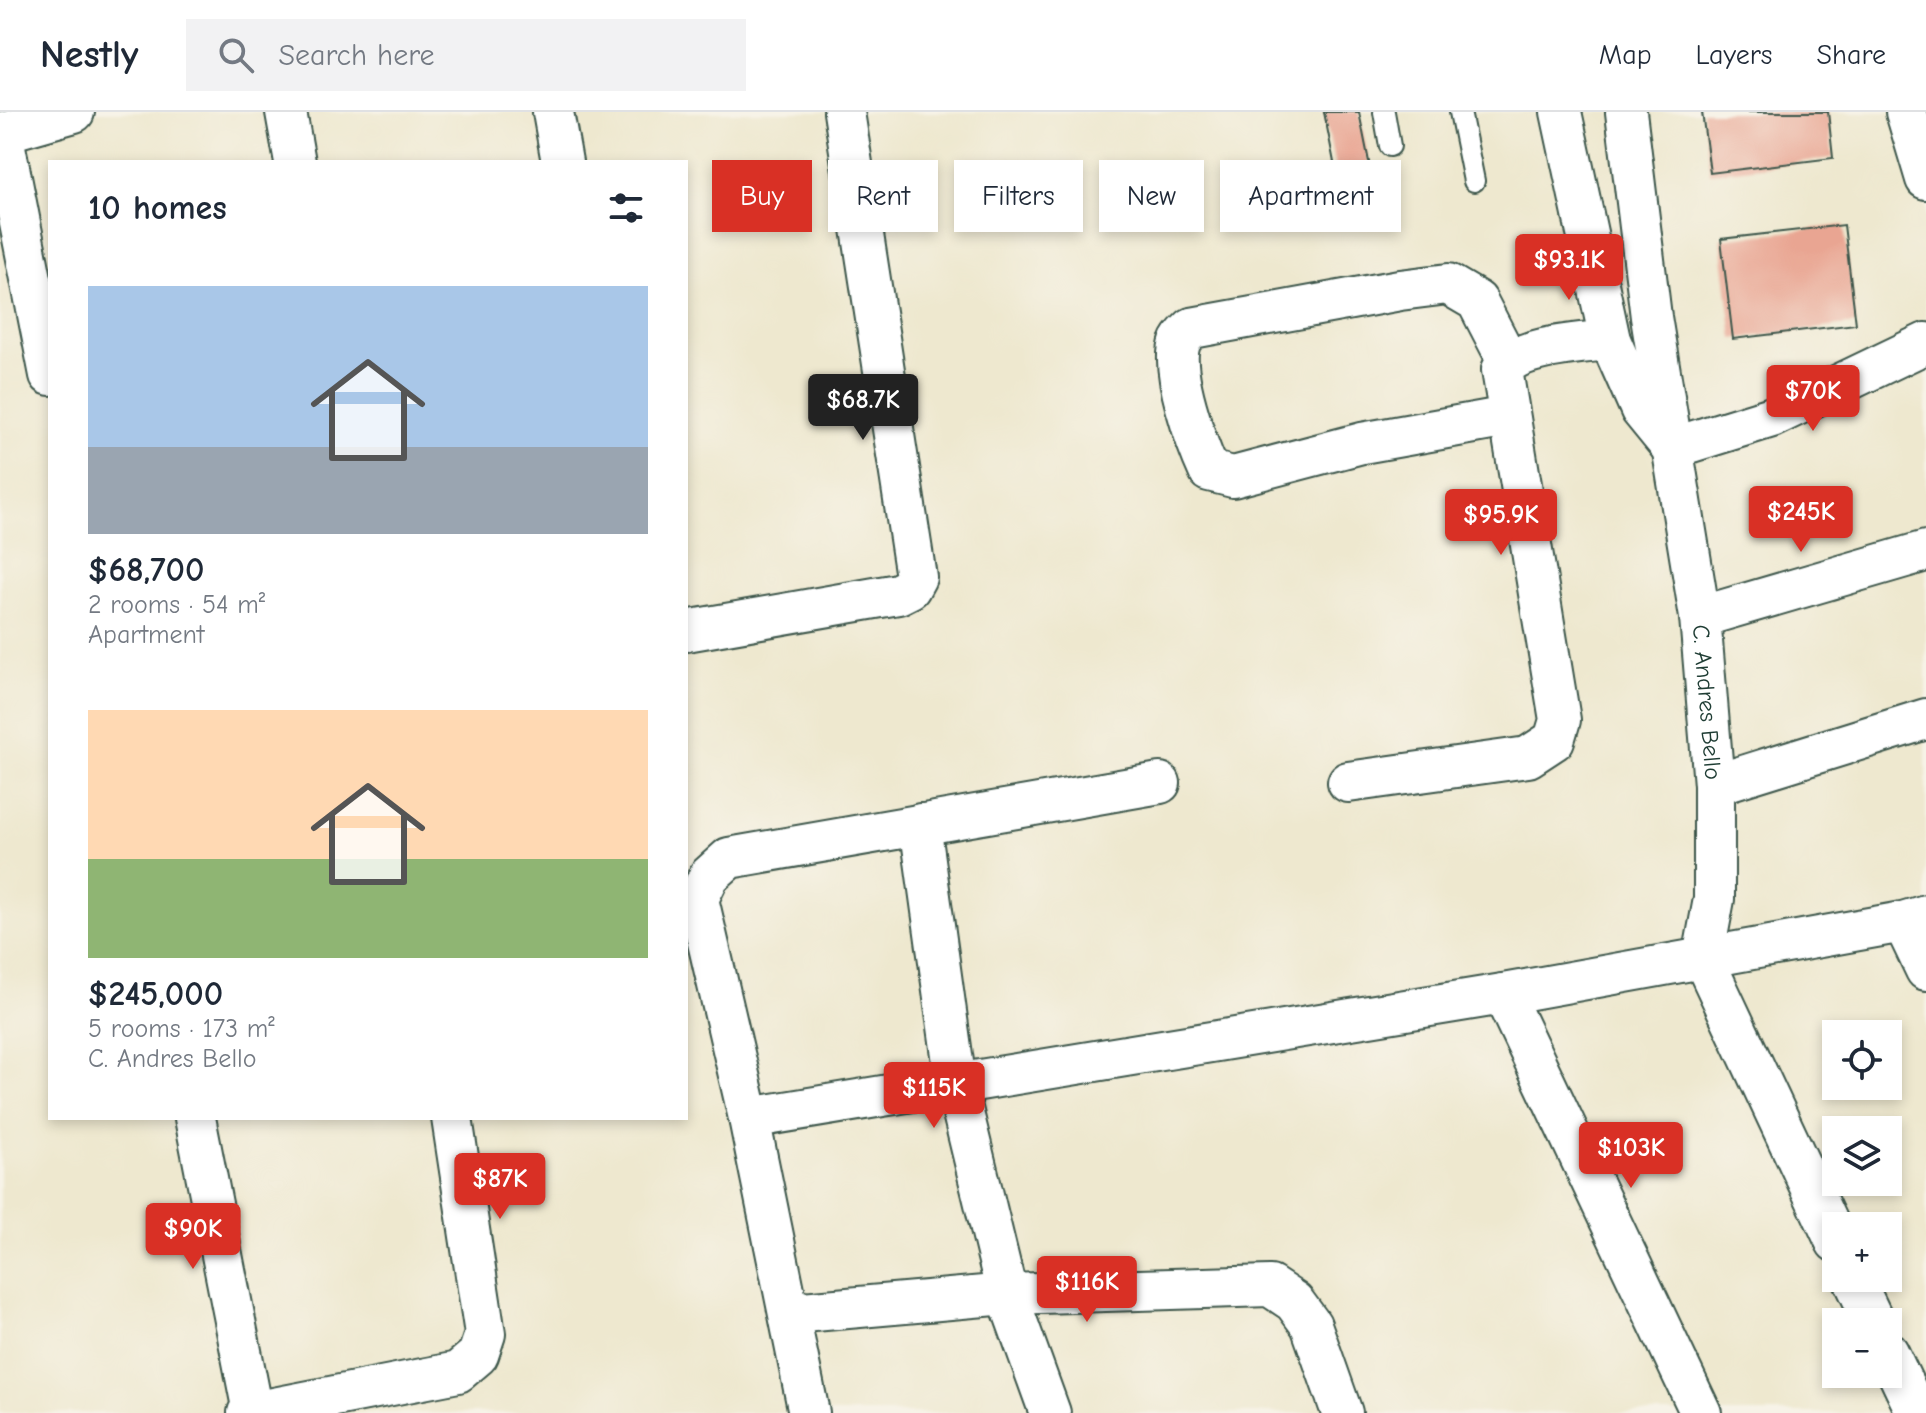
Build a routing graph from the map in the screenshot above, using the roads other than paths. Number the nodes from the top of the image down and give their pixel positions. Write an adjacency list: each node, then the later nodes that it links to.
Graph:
1 (74, 112): 10 (street)
2 (286, 112): 12 (street)
3 (553, 112): 13 (street)
4 (844, 112): 24 (street)
5 (1384, 112): 11 (lane)
6 (1460, 112): 15 (lane)
7 (1561, 112): 16 (street, C. Andres Bello)
8 (1626, 112): 21 (street, C. Andres Bello)
9 (1906, 112): 14 (street)
10 (1, 133): 19 (street)
11 (1390, 146)
12 (295, 160)
13 (562, 160)
14 (1926, 179)
15 (1474, 181)
16 (1610, 340): 18 (street); 21 (street, C. Andres Bello)
17 (1926, 343): 21 (street)
18 (1508, 361): 20 (street); 20 (street)
19 (48, 365)
20 (1508, 417): 26 (street)
21 (1672, 448): 23 (street, C. Andres Bello)
22 (1926, 551): 23 (street)
23 (1700, 617): 28 (street, C. Andres Bello)
24 (688, 631)
25 (1926, 719): 28 (street)
26 (1348, 782)
27 (1160, 783): 29 (street)
28 (1714, 785): 31 (street, C. Andres Bello)
29 (920, 824): 34 (street); 35 (street)
30 (1914, 919): 31 (street); 32 (street)
31 (1703, 958): 33 (street); 38 (street)
32 (1926, 970)
33 (1503, 994): 34 (street); 46 (street)
34 (956, 1084): 35 (street); 39 (street)
35 (749, 1118): 40 (street)
36 (195, 1120): 42 (street)
37 (452, 1120): 42 (street)
38 (1822, 1212)
39 (1007, 1294): 40 (street); 44 (street); 45 (street)
40 (791, 1313): 43 (street)
41 (1902, 1381): 47 (street)
42 (250, 1413)
43 (809, 1413)
44 (1050, 1413)
45 (1342, 1413)
46 (1701, 1413)
47 (1917, 1413)

